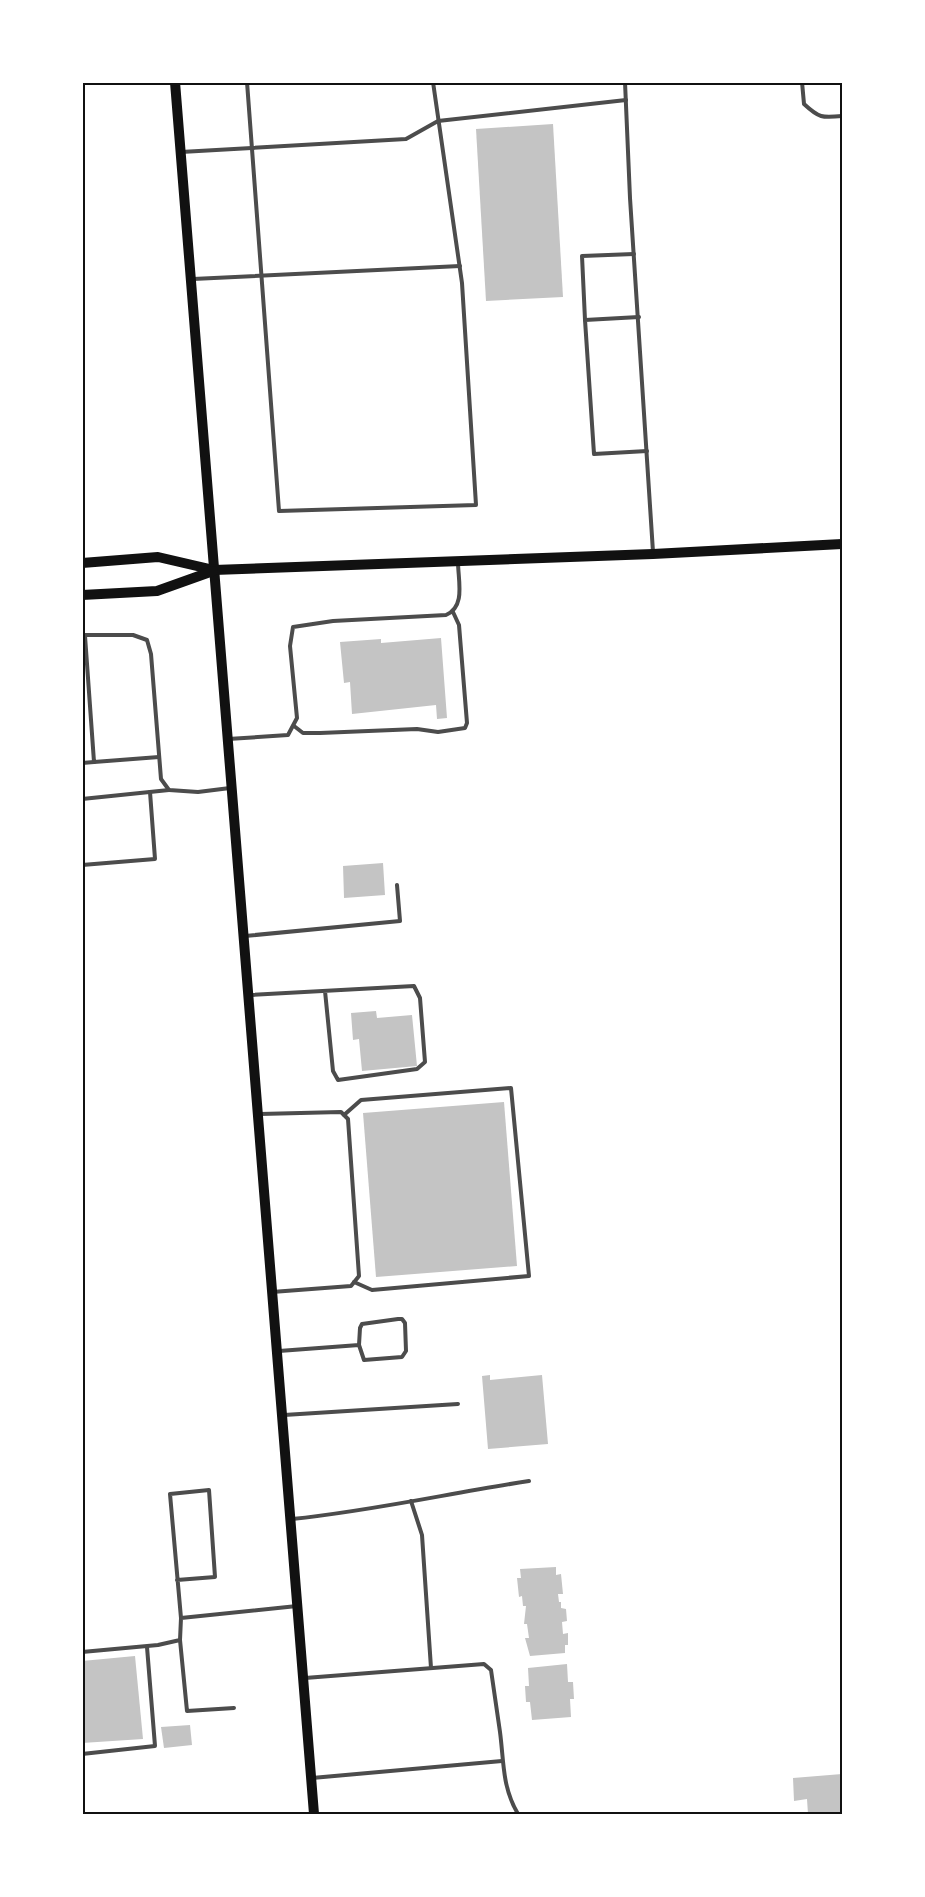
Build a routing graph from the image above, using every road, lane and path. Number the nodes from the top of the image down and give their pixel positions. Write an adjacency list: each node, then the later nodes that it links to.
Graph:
1 (175, 82): 10 (main road)
2 (247, 82): 9 (lane)
3 (433, 82): 8 (lane)
4 (625, 82): 6 (lane)
5 (802, 82): 7 (lane)
6 (626, 100): 8 (lane); 11 (lane)
7 (842, 116)
8 (438, 121): 9 (lane); 12 (lane)
9 (252, 150): 10 (lane); 13 (lane)
10 (181, 152): 14 (main road)
11 (634, 254): 15 (lane); 16 (lane)
12 (460, 266): 13 (lane); 13 (lane)
13 (260, 276): 14 (lane)
14 (191, 279): 22 (main road)
15 (639, 316): 16 (lane); 17 (lane)
16 (585, 320): 17 (lane)
17 (647, 451): 19 (lane)
18 (842, 544): 19 (main road)
19 (653, 554): 20 (main road)
20 (458, 562): 22 (main road); 24 (lane)
21 (82, 563): 22 (main road)
22 (214, 570): 23 (main road); 27 (main road)
23 (82, 595)
24 (453, 612): 26 (lane); 26 (lane)
25 (84, 636): 28 (lane); 29 (lane)
26 (294, 726): 27 (lane)
27 (227, 739): 31 (main road)
28 (159, 756): 29 (lane); 32 (lane)
29 (94, 762): 30 (lane)
30 (82, 763)
31 (231, 787): 32 (lane); 37 (main road)
32 (169, 790): 33 (lane)
33 (150, 792): 34 (lane); 35 (lane)
34 (82, 799)
35 (82, 865)
36 (397, 885): 37 (lane)
37 (243, 936): 39 (main road)
38 (325, 991): 38 (lane); 39 (lane)
39 (248, 995): 40 (main road)
40 (257, 1114): 41 (lane); 43 (main road)
41 (344, 1115): 42 (lane); 42 (lane)
42 (354, 1282): 43 (lane)
43 (272, 1292): 45 (main road)
44 (359, 1345): 44 (lane); 45 (lane)
45 (276, 1352): 47 (main road)
46 (458, 1404): 47 (lane)
47 (282, 1416): 50 (main road)
48 (529, 1481): 49 (lane)
49 (411, 1501): 50 (lane); 57 (lane)
50 (290, 1519): 52 (main road)
51 (178, 1580): 51 (lane); 53 (lane)
52 (297, 1606): 53 (lane); 58 (main road)
53 (181, 1618): 54 (lane)
54 (180, 1640): 55 (lane); 59 (lane)
55 (147, 1646): 56 (lane); 60 (lane)
56 (82, 1652)
57 (430, 1668): 58 (lane); 61 (lane)
58 (302, 1678): 62 (main road)
59 (234, 1708)
60 (82, 1754)
61 (502, 1761): 62 (lane); 64 (lane)
62 (311, 1778): 63 (main road)
63 (314, 1814)
64 (518, 1814)

